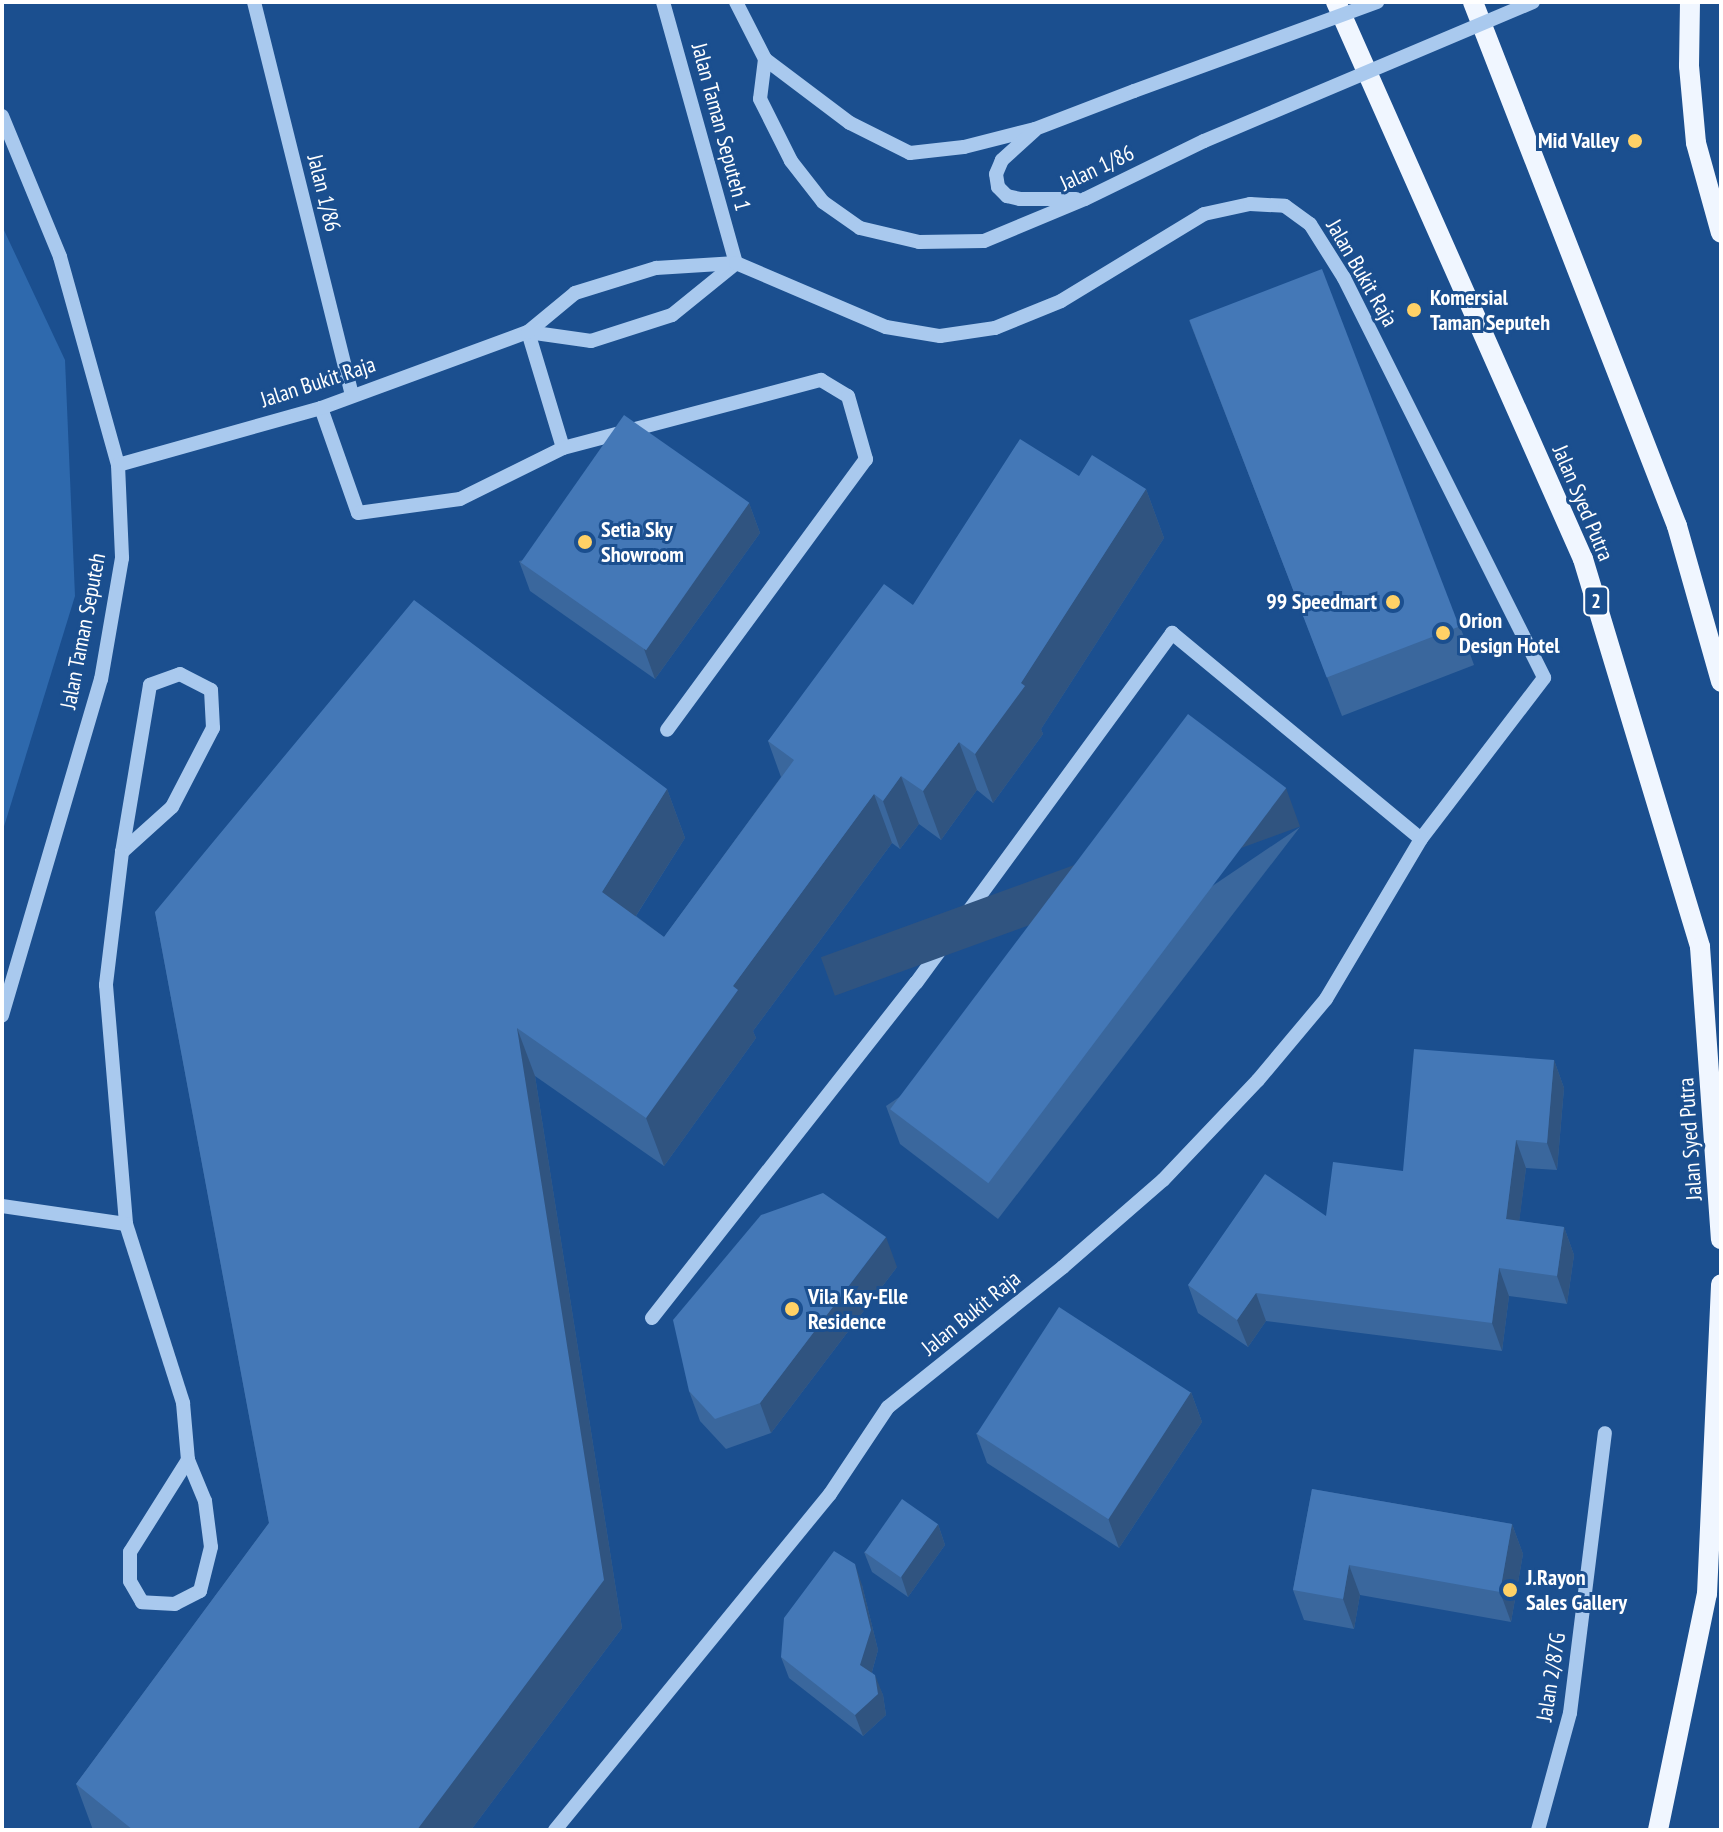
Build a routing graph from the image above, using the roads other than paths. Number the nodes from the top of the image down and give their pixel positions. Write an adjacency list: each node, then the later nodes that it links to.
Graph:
1 (254, 2): 16 (street, Jalan 1/86)
2 (663, 2): 14 (street, Jalan Taman Seputeh 1)
3 (736, 2): 9 (street)
4 (1336, 2): 27 (main road, Jalan Syed Putra / 2)
5 (1377, 2): 11 (street, bridge)
6 (1473, 2): 20 (main road)
7 (1533, 2): 12 (street, Jalan 1/86, bridge)
8 (1690, 2): 13 (main road)
9 (765, 59): 11 (street); 12 (street, Jalan 1/86)
10 (2, 116): 19 (street, Jalan Taman Seputeh)
11 (1035, 129): 12 (street)
12 (1085, 199)
13 (1721, 233)
14 (736, 263): 15 (street, Jalan Bukit Raja); 15 (street, Jalan Bukit Raja); 22 (street, Jalan Bukit Raja)
15 (528, 332): 16 (street, Jalan Bukit Raja); 18 (street)
16 (352, 395): 17 (street, Jalan Bukit Raja)
17 (321, 408): 18 (street); 19 (street, Jalan Bukit Raja)
18 (563, 448): 21 (street)
19 (118, 465): 24 (street, Jalan Taman Seputeh)
20 (1721, 682)
21 (667, 730)
22 (1421, 839): 29 (street); 32 (street, Jalan Bukit Raja)
23 (122, 852): 23 (street); 26 (street)
24 (2, 1016)
25 (2, 1206): 26 (street)
26 (126, 1224): 31 (street)
27 (1721, 1239)
28 (1721, 1284): 34 (main road)
29 (652, 1318)
30 (1605, 1433): 33 (street, Jalan 2/87G)
31 (188, 1460): 31 (street)
32 (555, 1830)
33 (1538, 1830)
34 (1658, 1830)

